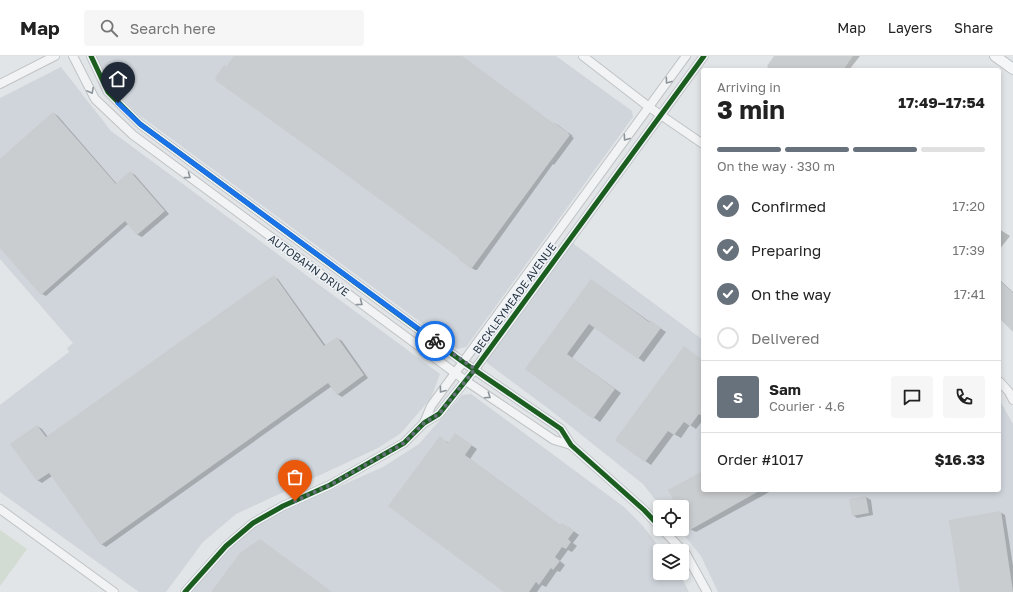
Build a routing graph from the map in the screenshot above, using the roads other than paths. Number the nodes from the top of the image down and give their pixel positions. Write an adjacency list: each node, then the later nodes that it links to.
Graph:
1 (54, 56): 9 (street)
2 (73, 56): 17 (street, AUTOBAHN DRIVE, one-way to 17)
3 (91, 56): 15 (street, AUTOBAHN DRIVE)
4 (583, 56): 10 (street)
5 (686, 56): 10 (street, BECKLEYMEADE AVENUE, one-way to 10)
6 (704, 56): 11 (street, BECKLEYMEADE AVENUE)
7 (995, 56): 8 (main road)
8 (1013, 69)
9 (0, 84)
10 (649, 107): 11 (street); 13 (street, BECKLEYMEADE AVENUE, one-way to 13)
11 (661, 115): 12 (street); 14 (street, BECKLEYMEADE AVENUE)
12 (701, 143)
13 (556, 235): 14 (street); 15 (street, BECKLEYMEADE AVENUE)
14 (567, 243): 16 (street, BECKLEYMEADE AVENUE)
15 (464, 362): 16 (street, AUTOBAHN DRIVE); 17 (street, BECKLEYMEADE AVENUE)
16 (475, 369): 18 (street, BECKLEYMEADE AVENUE); 23 (street, AUTOBAHN DRIVE)
17 (455, 373): 18 (street, AUTOBAHN DRIVE); 22 (street, BECKLEYMEADE AVENUE, one-way to 22)
18 (466, 381): 22 (street, BECKLEYMEADE AVENUE); 23 (street, AUTOBAHN DRIVE, one-way to 23)
19 (1001, 382): 20 (street)
20 (1011, 390): 21 (street)
21 (1013, 400)
22 (424, 423): 28 (street, BECKLEYMEADE AVENUE)
23 (571, 445): 25 (street, AUTOBAHN DRIVE)
24 (0, 510): 27 (street)
25 (653, 520)
26 (669, 536): 29 (street, AUTOBAHN DRIVE)
27 (114, 592)
28 (185, 592)
29 (707, 592)

